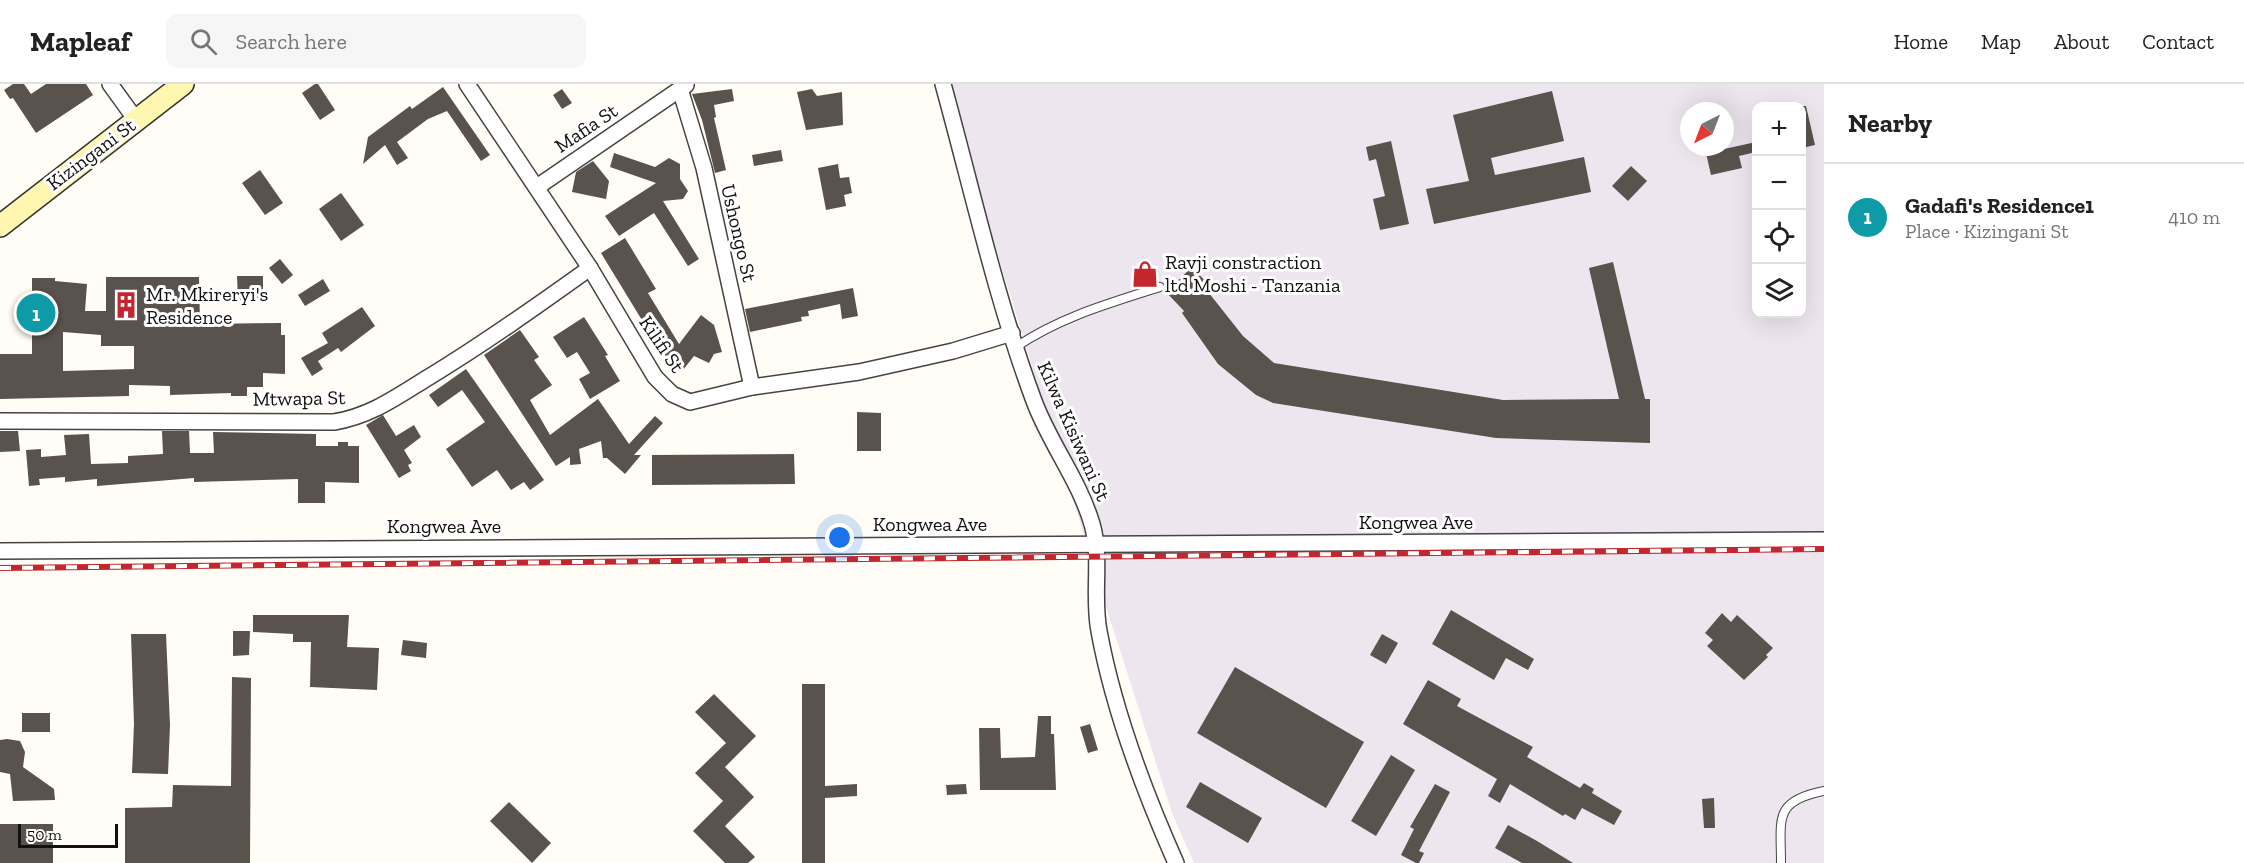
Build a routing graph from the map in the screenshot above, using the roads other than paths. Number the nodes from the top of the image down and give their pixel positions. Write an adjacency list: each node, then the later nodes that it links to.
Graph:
1 (110, 84): 6 (street)
2 (183, 84): 6 (street, Kizingani St)
3 (467, 84): 7 (street, Kilifi St)
4 (943, 84): 11 (street, Kilwa Kisiwani St)
5 (684, 87): 7 (street, Mafia St); 12 (street, Ushongo St)
6 (136, 120): 8 (street, Kizingani St)
7 (537, 187): 9 (street, Kilifi St)
8 (0, 225)
9 (590, 268): 12 (street, Kilifi St); 13 (street, Mtwapa St)
10 (1160, 287): 11 (lane)
11 (1014, 340): 12 (street, Kilifi St); 15 (street, Kilwa Kisiwani St)
12 (752, 387)
13 (0, 421)
14 (1824, 540): 15 (street, Kongwea Ave)
15 (1097, 544): 16 (street, Kongwea Ave); 18 (street, Kilwa Kisiwani St)
16 (0, 551)
17 (1824, 791): 19 (lane)
18 (1176, 863)
19 (1781, 863)

